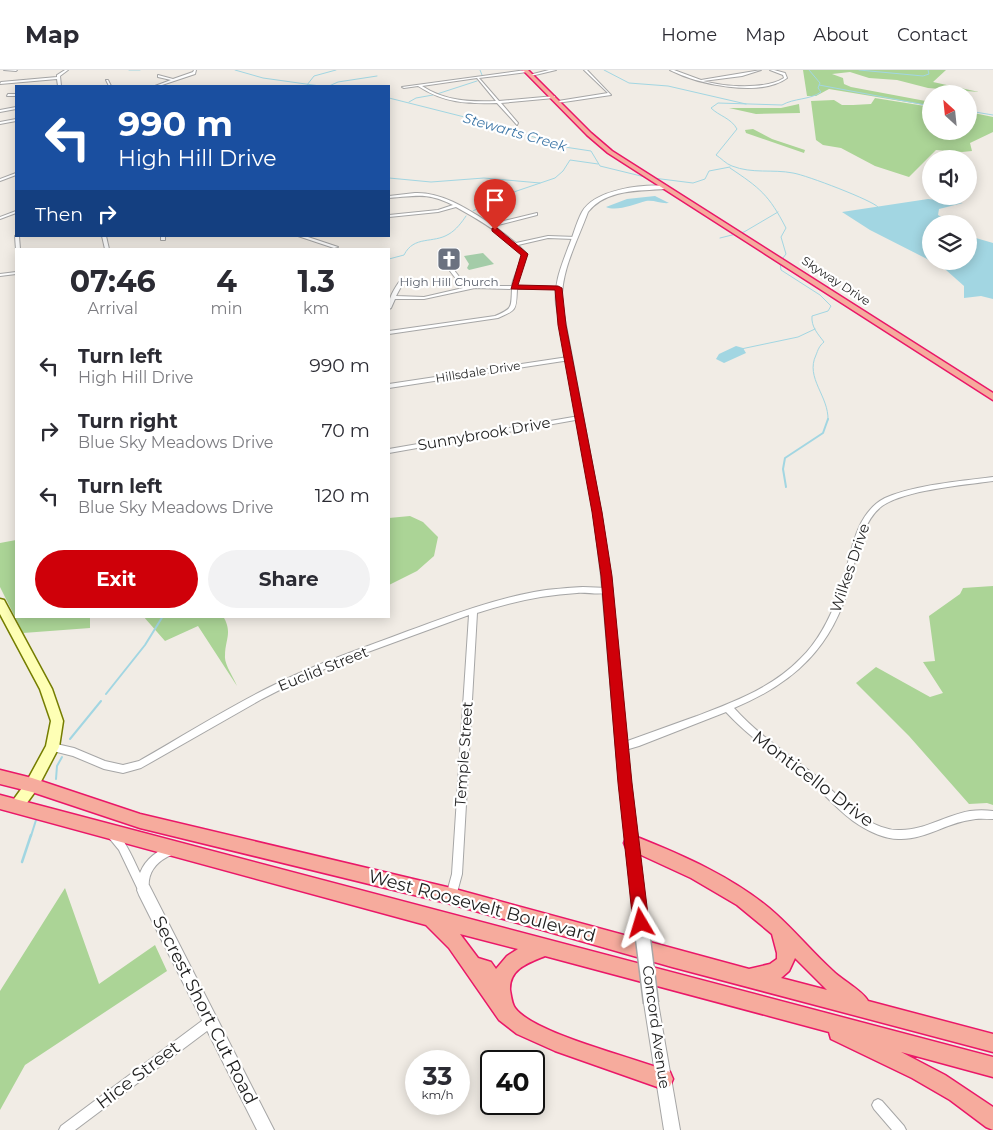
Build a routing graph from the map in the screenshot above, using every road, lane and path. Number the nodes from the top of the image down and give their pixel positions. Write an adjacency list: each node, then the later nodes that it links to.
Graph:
1 (6, 70): 2 (street)
2 (16, 70)
3 (59, 70): 4 (street)
4 (66, 70): 16 (street)
5 (554, 70): 13 (street)
6 (585, 70): 28 (street)
7 (673, 70): 8 (street); 18 (street)
8 (680, 70)
9 (760, 70): 18 (street)
10 (772, 70): 18 (street)
11 (194, 71): 12 (street); 17 (street)
12 (201, 72)
13 (527, 72): 15 (street); 28 (highway, Skyway Drive)
14 (159, 76): 17 (street)
15 (477, 77): 21 (street); 29 (street)
16 (58, 78): 20 (street); 22 (street)
17 (175, 80): 24 (street)
18 (700, 80)
19 (107, 81): 23 (street)
20 (1, 83)
21 (419, 84): 25 (street); 29 (street)
22 (60, 85)
23 (109, 85)
24 (160, 85)
25 (404, 86)
26 (15, 94): 27 (street)
27 (8, 95)
28 (556, 100): 29 (street); 37 (highway, Skyway Drive)
29 (497, 102): 34 (street)
30 (15, 108): 31 (street)
31 (0, 111)
32 (15, 120): 33 (street)
33 (0, 123)
34 (516, 124)
35 (15, 174): 36 (street)
36 (0, 180)
37 (665, 187): 46 (street, Concord Avenue); 61 (highway, Skyway Drive)
38 (390, 197): 39 (street)
39 (456, 206): 42 (street); 44 (street)
40 (15, 214): 43 (street)
41 (536, 214): 44 (street)
42 (390, 216)
43 (0, 218)
44 (490, 226): 47 (street)
45 (303, 237): 48 (street)
46 (574, 238): 47 (street); 55 (street, Concord Avenue)
47 (515, 244): 54 (street)
48 (336, 248)
49 (452, 271): 53 (street)
50 (15, 273): 51 (street)
51 (0, 275)
52 (401, 283): 56 (street)
53 (465, 288): 54 (street); 56 (street)
54 (514, 288): 55 (street); 58 (street)
55 (558, 288): 59 (street, Concord Avenue)
56 (394, 297): 57 (street)
57 (390, 306)
58 (390, 331)
59 (568, 359): 60 (street, Hillsdale Drive); 62 (street, Concord Avenue)
60 (390, 386)
61 (993, 397)
62 (579, 418): 63 (street, Sunnybrook Drive); 65 (street, Concord Avenue)
63 (390, 450)
64 (993, 479): 68 (street, Wilkes Drive)
65 (608, 591): 67 (street, Euclid Street); 70 (street, Concord Avenue)
66 (0, 603): 69 (main road)
67 (473, 611): 69 (street, Euclid Street); 79 (street, Temple Street)
68 (728, 708): 70 (street, Wilkes Drive); 74 (street, Monticello Drive)
69 (52, 747): 72 (main road)
70 (622, 747): 76 (street, Concord Avenue)
71 (0, 776): 72 (highway, West Roosevelt Boulevard)
72 (32, 785): 73 (main road); 79 (highway, West Roosevelt Boulevard)
73 (8, 804): 75 (highway, West Roosevelt Boulevard)
74 (993, 815)
75 (108, 832): 77 (highway, West Roosevelt Boulevard); 78 (street, Secrest Short Cut Road)
76 (632, 843): 81 (highway); 92 (street, Concord Avenue, bridge)
77 (172, 850): 78 (street); 80 (highway, West Roosevelt Boulevard)
78 (144, 890): 89 (street, Secrest Short Cut Road)
79 (451, 896): 84 (highway, West Roosevelt Boulevard)
80 (424, 916): 82 (highway, West Roosevelt Boulevard); 83 (highway)
81 (776, 926): 84 (highway); 86 (highway)
82 (544, 948): 85 (highway); 88 (highway, West Roosevelt Boulevard)
83 (474, 968): 85 (highway); 87 (highway)
84 (746, 977): 86 (highway, West Roosevelt Boulevard)
85 (500, 993): 87 (highway)
86 (874, 1010): 90 (highway, West Roosevelt Boulevard)
87 (507, 1014): 92 (highway)
88 (804, 1016): 91 (highway, West Roosevelt Boulevard); 94 (highway)
89 (211, 1021): 95 (street, Hice Street); 96 (street, Secrest Short Cut Road)
90 (993, 1043)
91 (993, 1068)
92 (663, 1079): 97 (street, Concord Avenue)
93 (878, 1105): 98 (street)
94 (993, 1120)
95 (65, 1130)
96 (266, 1130)
97 (672, 1130)
98 (900, 1130)

